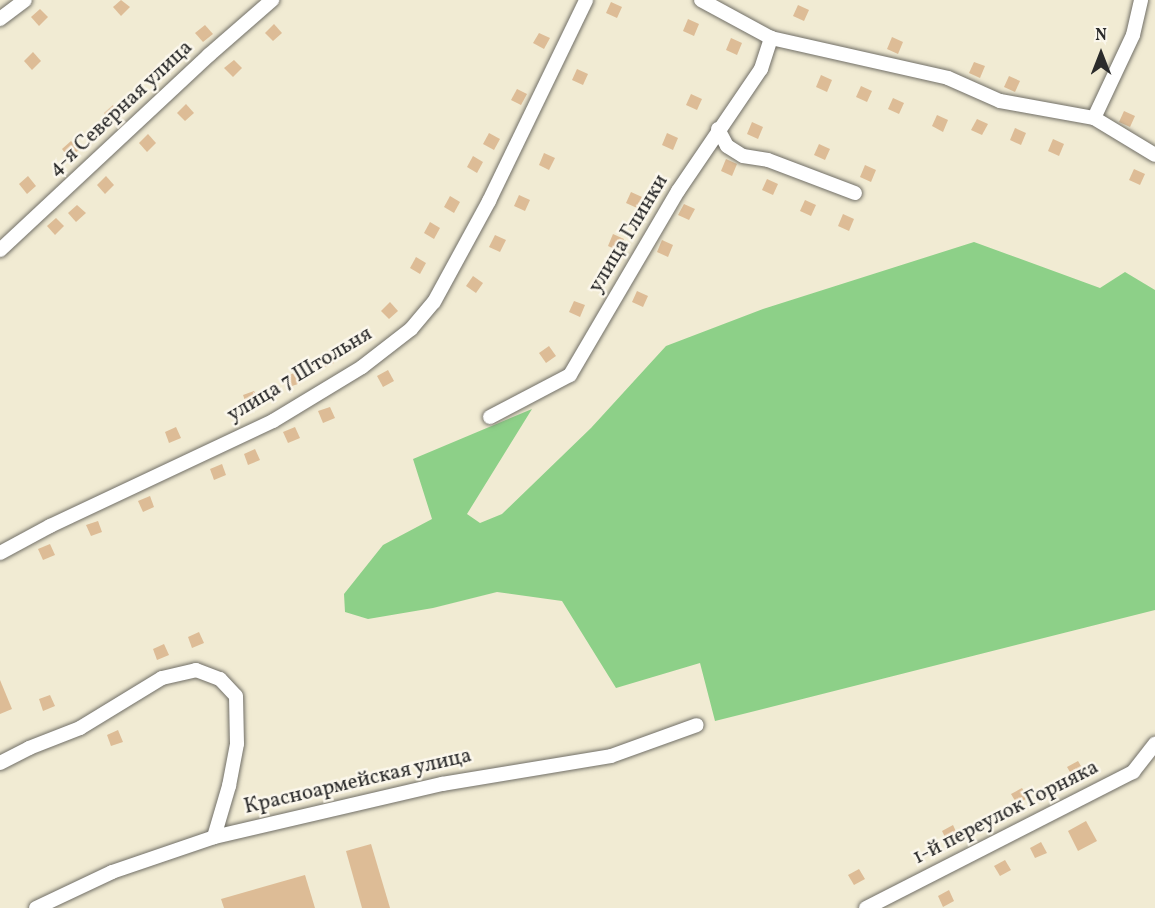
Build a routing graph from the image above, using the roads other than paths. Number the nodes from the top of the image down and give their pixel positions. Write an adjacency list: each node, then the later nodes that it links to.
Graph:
1 (25, 0): 6 (street)
2 (272, 0): 12 (street, 4-я Северная улица)
3 (586, 0): 14 (street, улица 7 Штольня)
4 (701, 0): 7 (street)
5 (1141, 0): 8 (street)
6 (0, 20)
7 (771, 38): 8 (street); 9 (street, улица Глинки)
8 (1094, 118): 10 (street)
9 (718, 129): 11 (street); 13 (street, улица Глинки)
10 (1155, 155)
11 (855, 193)
12 (0, 250)
13 (490, 417)
14 (0, 553)
15 (697, 724): 18 (street, Красноармейская улица)
16 (1155, 744): 20 (street, 1-й переулок Горняка)
17 (0, 763): 18 (street)
18 (214, 837): 19 (street, Красноармейская улица)
19 (36, 908)
20 (866, 908)

